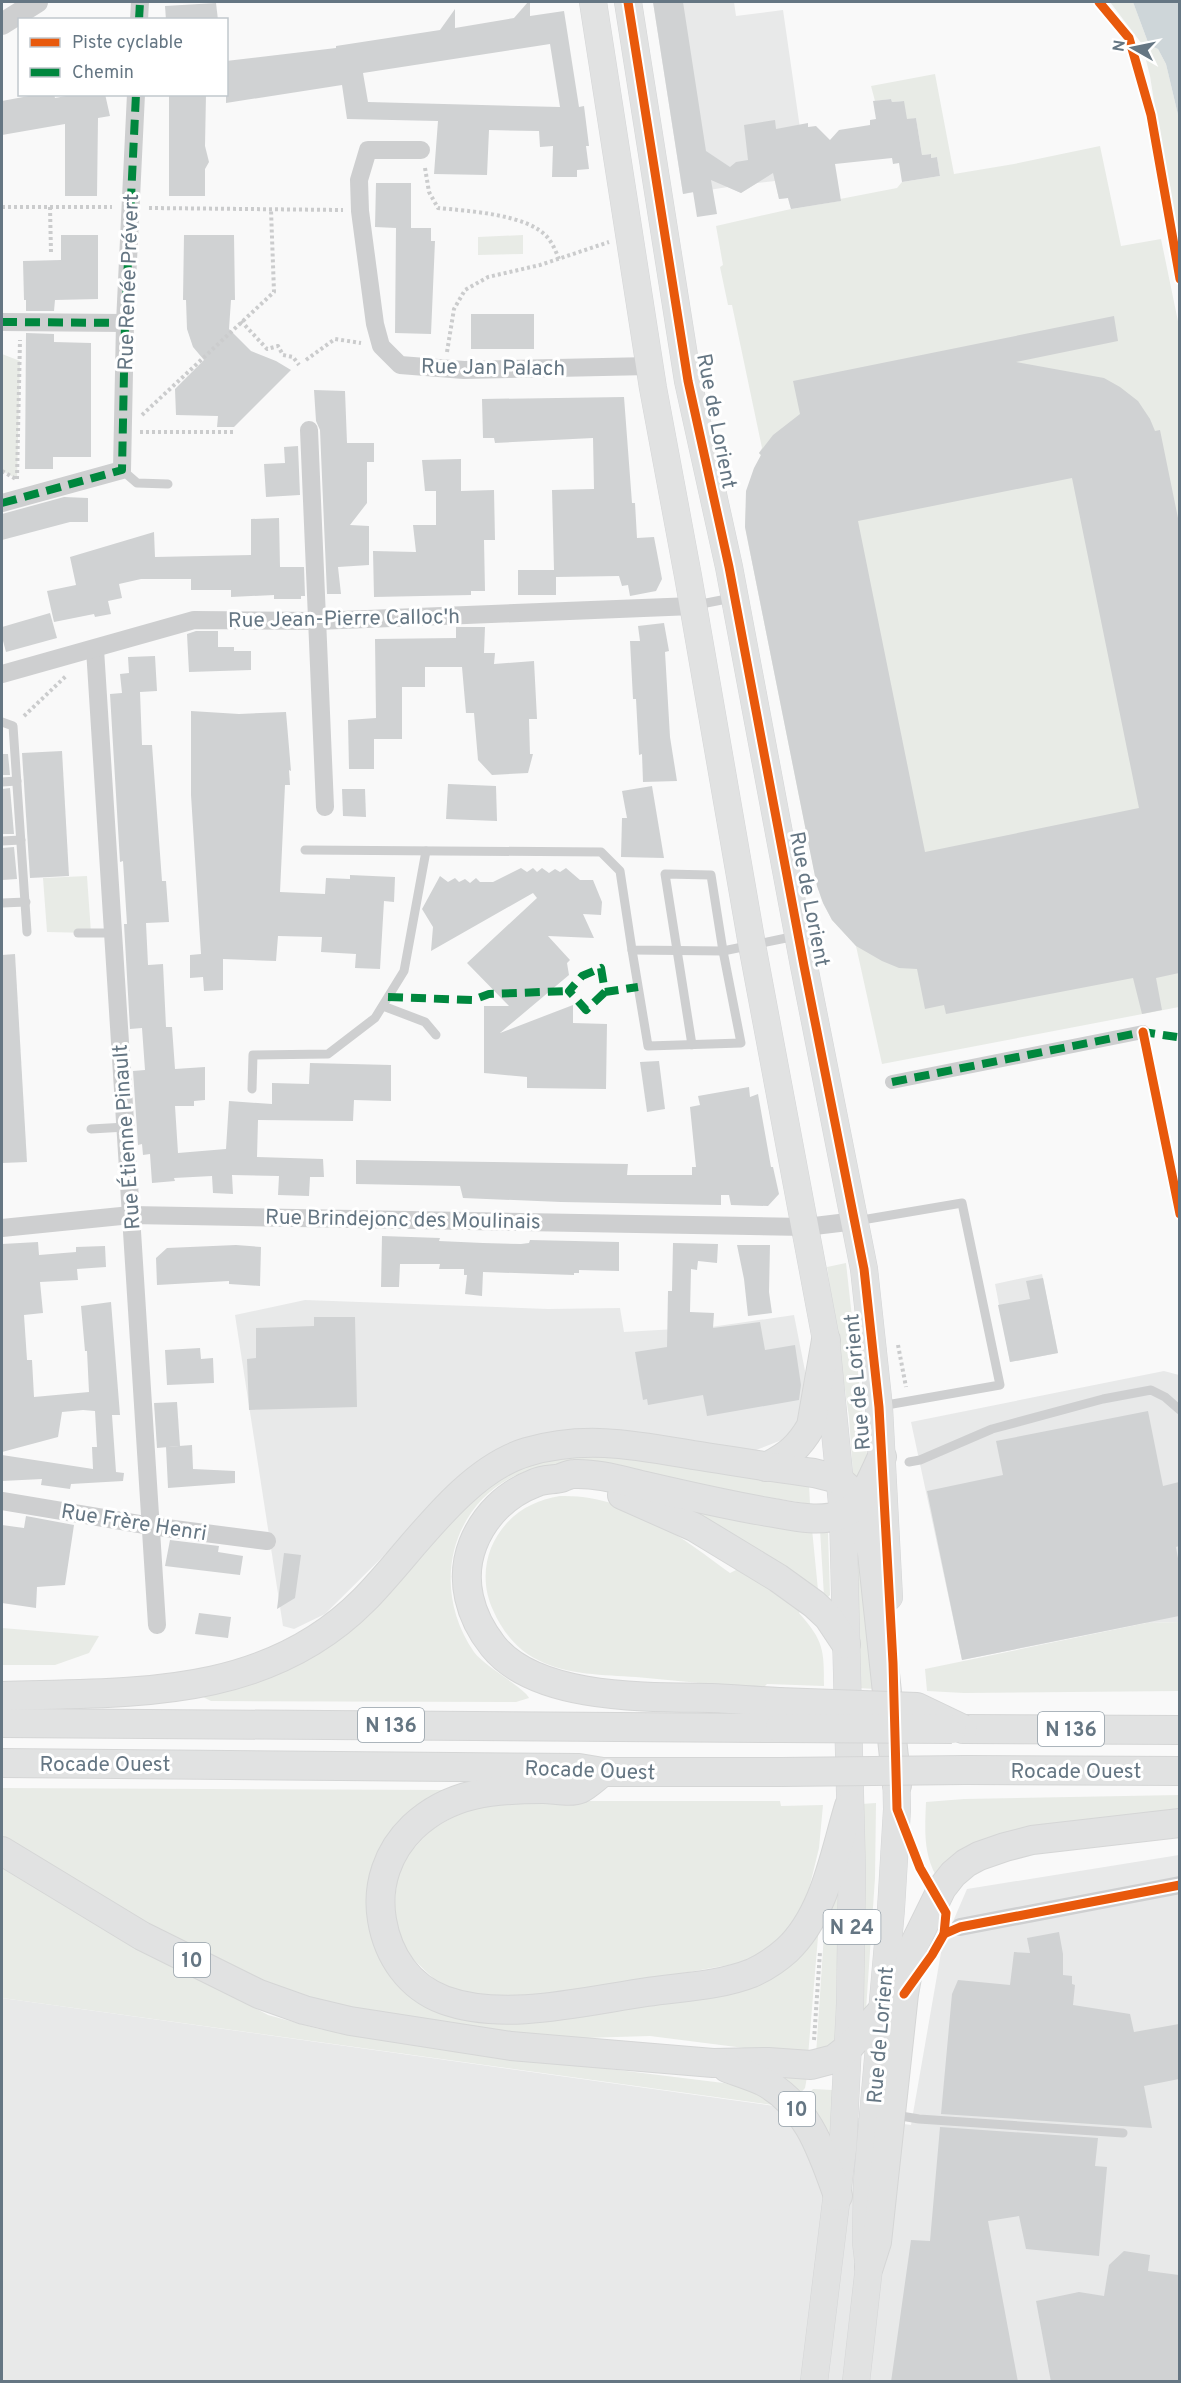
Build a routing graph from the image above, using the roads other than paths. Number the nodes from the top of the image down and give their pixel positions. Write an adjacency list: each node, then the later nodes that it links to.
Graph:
1 (37, 2): 6 (street)
2 (140, 2): 5 (street)
3 (593, 2): 11 (main road, Rue de Lorient)
4 (628, 2): 16 (main road, Rue de Lorient)
5 (139, 18)
6 (2, 24)
7 (136, 96): 10 (street, Rue Renée Prévert)
8 (421, 150): 11 (street, Rue Jan Palach)
9 (2, 322): 10 (street)
10 (125, 323): 13 (street, Rue Renée Prévert)
11 (650, 366): 17 (main road, Rue de Lorient)
12 (309, 430): 18 (street)
13 (122, 470): 14 (lane); 15 (street)
14 (168, 484)
15 (2, 503)
16 (735, 598): 17 (lane); 34 (main road, Rue de Lorient)
17 (693, 606): 18 (street, Rue Jean-Pierre Calloc'h); 35 (main road, Rue de Lorient)
18 (317, 621): 19 (street, Rue Jean-Pierre Calloc'h); 24 (street)
19 (95, 649): 20 (street, Rue Jean-Pierre Calloc'h); 33 (street, Rue Étienne Pinault)
20 (2, 674)
21 (2, 722): 22 (lane)
22 (17, 781): 23 (lane); 25 (lane)
23 (2, 782)
24 (325, 807)
25 (21, 840): 26 (lane); 30 (lane)
26 (2, 841)
27 (305, 850): 28 (lane)
28 (426, 851): 36 (lane); 39 (lane)
29 (2, 903): 30 (lane)
30 (26, 903): 31 (lane)
31 (27, 932)
32 (78, 933): 33 (lane)
33 (114, 933): 45 (street, Rue Étienne Pinault)
34 (799, 935): 35 (lane); 48 (main road, Rue de Lorient)
35 (752, 945): 38 (lane); 49 (main road, Rue de Lorient)
36 (632, 950): 37 (lane); 42 (lane)
37 (677, 951): 38 (lane); 38 (lane); 42 (lane)
38 (723, 951): 42 (lane)
39 (382, 1006): 41 (lane); 44 (lane)
40 (1143, 1032): 43 (street)
41 (436, 1035)
42 (692, 1045)
43 (892, 1082)
44 (252, 1089)
45 (126, 1127): 46 (lane); 47 (street, Rue Étienne Pinault)
46 (91, 1129)
47 (131, 1215): 49 (street, Rue Brindejonc des Moulinais); 50 (street, Rue Brindejonc des Moulinais); 60 (street, Rue Étienne Pinault)
48 (855, 1221): 49 (street); 52 (main road, Rue de Lorient); 52 (lane)
49 (806, 1227): 51 (main road, Rue de Lorient)
50 (2, 1228)
51 (826, 1340): 55 (highway); 57 (main road, Rue de Lorient)
52 (879, 1407): 54 (main road, Rue de Lorient)
53 (1179, 1410): 54 (lane)
54 (895, 1460): 59 (highway); 71 (main road, Rue de Lorient)
55 (766, 1467): 57 (highway); 64 (highway)
56 (560, 1478): 59 (highway); 63 (highway); 65 (highway)
57 (838, 1479): 59 (highway)
58 (2, 1501): 60 (street, Rue Frère Henri)
59 (850, 1508): 63 (main road, Rue de Lorient); 71 (highway)
60 (151, 1526): 61 (street, Rue Frère Henri); 62 (street, Rue Étienne Pinault)
61 (267, 1541)
62 (157, 1625)
63 (846, 1644): 72 (main road, Rue de Lorient / N 24)
64 (2, 1696)
65 (779, 1715): 66 (highway, Rocade Ouest / N 136); 67 (highway, Rocade Ouest / N 136, bridge)
66 (2, 1723)
67 (1179, 1730)
68 (2, 1763): 70 (highway, Rocade Ouest / N 136)
69 (1179, 1771): 70 (highway, Rocade Ouest / N 136, bridge)
70 (603, 1772): 72 (highway)
71 (897, 1785): 77 (main road, Rue de Lorient / N 24)
72 (849, 1806): 78 (main road, Rue de Lorient / N 24)
73 (1179, 1822): 80 (highway)
74 (2, 1851): 79 (highway, 10)
75 (1179, 1886): 76 (street)
76 (960, 1927)
77 (882, 2011): 78 (highway); 83 (main road, Rue de Lorient / N 24)
78 (849, 2048): 79 (highway); 82 (main road, Rue de Lorient / N 24)
79 (713, 2063): 82 (highway, 10)
80 (906, 2117): 81 (lane); 83 (highway)
81 (1123, 2133)
82 (838, 2196): 84 (main road, Rue de Lorient / N 24)
83 (869, 2267): 85 (main road, Rue de Lorient / N 24)
84 (814, 2382)
85 (856, 2382)

